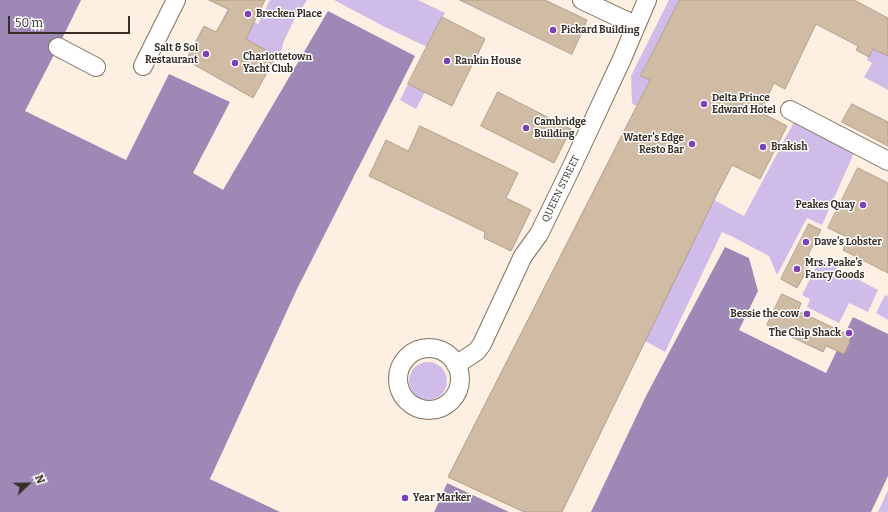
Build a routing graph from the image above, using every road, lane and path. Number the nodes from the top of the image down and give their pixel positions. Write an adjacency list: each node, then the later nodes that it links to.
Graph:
1 (176, 0): 6 (street)
2 (582, 0): 4 (street)
3 (647, 0): 4 (street, QUEEN STREET)
4 (635, 25): 10 (street, QUEEN STREET)
5 (58, 47): 7 (street)
6 (143, 66)
7 (96, 67)
8 (790, 110): 9 (street)
9 (888, 161)
10 (456, 365)

